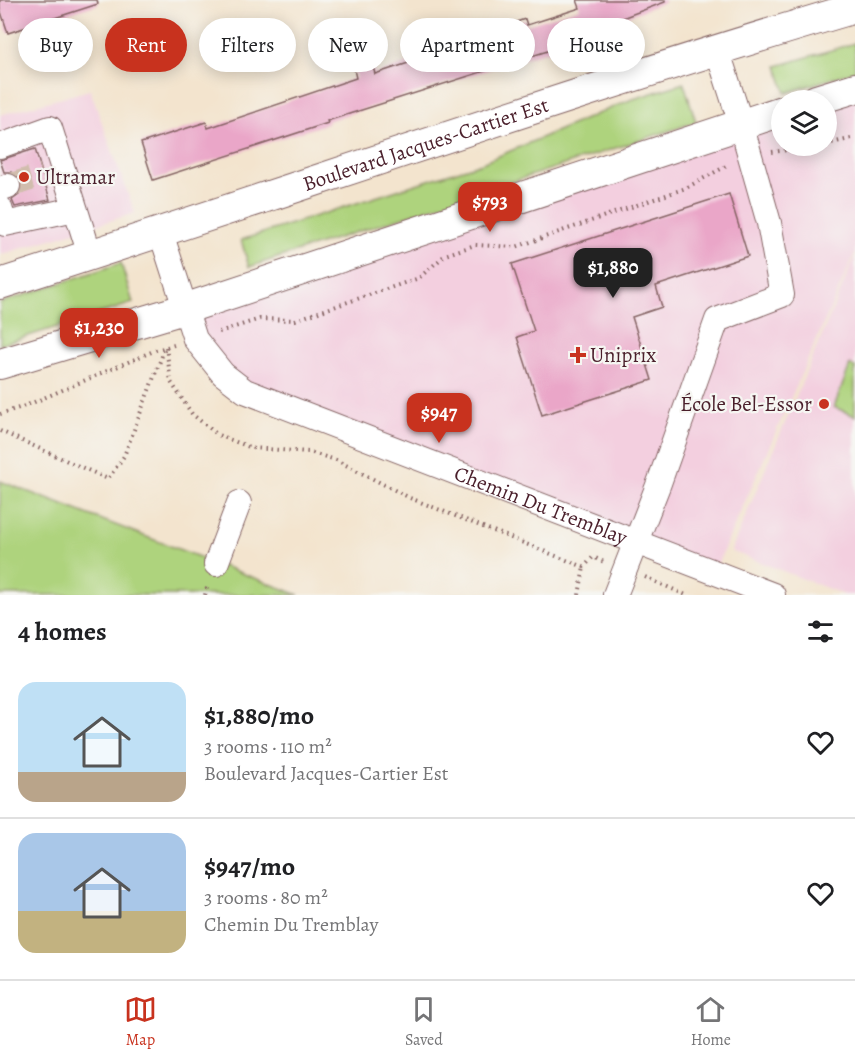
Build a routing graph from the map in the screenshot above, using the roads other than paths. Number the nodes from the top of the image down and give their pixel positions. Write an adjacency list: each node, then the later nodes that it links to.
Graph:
1 (855, 8): 2 (main road, Boulevard Jacques-Cartier Est)
2 (717, 49): 6 (street); 10 (main road, Boulevard Jacques-Cartier Est)
3 (855, 88): 4 (main road)
4 (837, 94)
5 (771, 114): 6 (main road)
6 (741, 124): 13 (main road); 16 (street)
7 (0, 146): 9 (street)
8 (3, 194): 9 (street)
9 (75, 209): 11 (street)
10 (161, 233): 11 (main road, Boulevard Jacques-Cartier Est); 13 (street, Chemin Du Tremblay)
11 (90, 255): 12 (main road, Boulevard Jacques-Cartier Est)
12 (0, 284)
13 (184, 309): 14 (main road); 16 (street, Chemin Du Tremblay)
14 (0, 364)
15 (239, 503): 17 (street)
16 (635, 541): 18 (street); 19 (street, Chemin Du Tremblay)
17 (216, 564)
18 (615, 595)
19 (773, 595)

